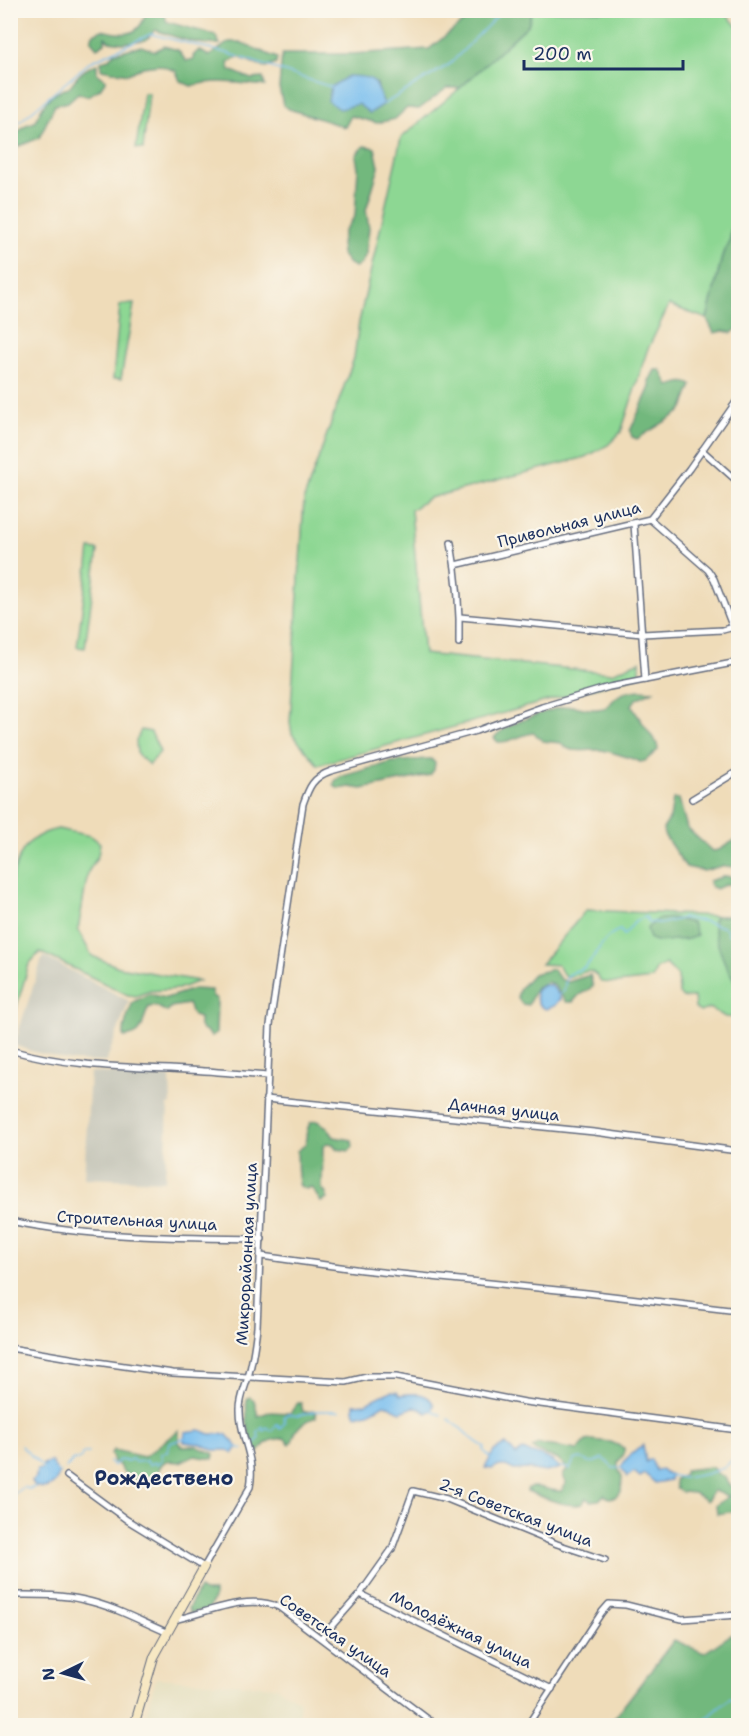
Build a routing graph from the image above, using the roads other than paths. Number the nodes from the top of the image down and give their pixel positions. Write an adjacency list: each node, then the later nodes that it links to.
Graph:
1 (738, 399): 2 (street, Привольная улица)
2 (702, 450): 3 (street); 4 (street, Привольная улица)
3 (738, 482)
4 (650, 519): 5 (street, Привольная улица); 9 (street)
5 (634, 524): 7 (street, Привольная улица); 10 (street)
6 (451, 543): 7 (street)
7 (455, 565): 8 (street)
8 (460, 618): 10 (street); 11 (street)
9 (736, 627): 10 (street)
10 (642, 634): 13 (street)
11 (459, 643)
12 (738, 662): 13 (street, Микрорайонная улица)
13 (645, 680): 17 (street, Микрорайонная улица)
14 (738, 771): 15 (street)
15 (692, 799)
16 (10, 1050): 17 (street)
17 (267, 1076): 18 (street, Микрорайонная улица)
18 (266, 1099): 19 (street, Дачная улица); 21 (street, Микрорайонная улица)
19 (738, 1151)
20 (10, 1221): 21 (street, Строительная улица)
21 (262, 1239): 22 (street, Микрорайонная улица)
22 (261, 1256): 23 (street); 25 (street, Микрорайонная улица)
23 (738, 1311)
24 (10, 1347): 25 (street)
25 (248, 1377): 26 (street); 29 (street, Микрорайонная улица)
26 (738, 1430)
27 (67, 1476): 29 (street)
28 (605, 1560): 30 (street, 2-я Советская улица)
29 (204, 1567): 33 (street, Микрорайонная улица)
30 (360, 1594): 35 (street, 2-я Советская улица); 36 (street, Молодёжная улица)
31 (10, 1595): 34 (street)
32 (738, 1615): 36 (street)
33 (174, 1620): 34 (street, Микрорайонная улица); 35 (street, Советская улица)
34 (166, 1632): 37 (street, Микрорайонная улица)
35 (321, 1638): 38 (street, Советская улица)
36 (552, 1689): 39 (street)
37 (134, 1725)
38 (437, 1725)
39 (527, 1725)

